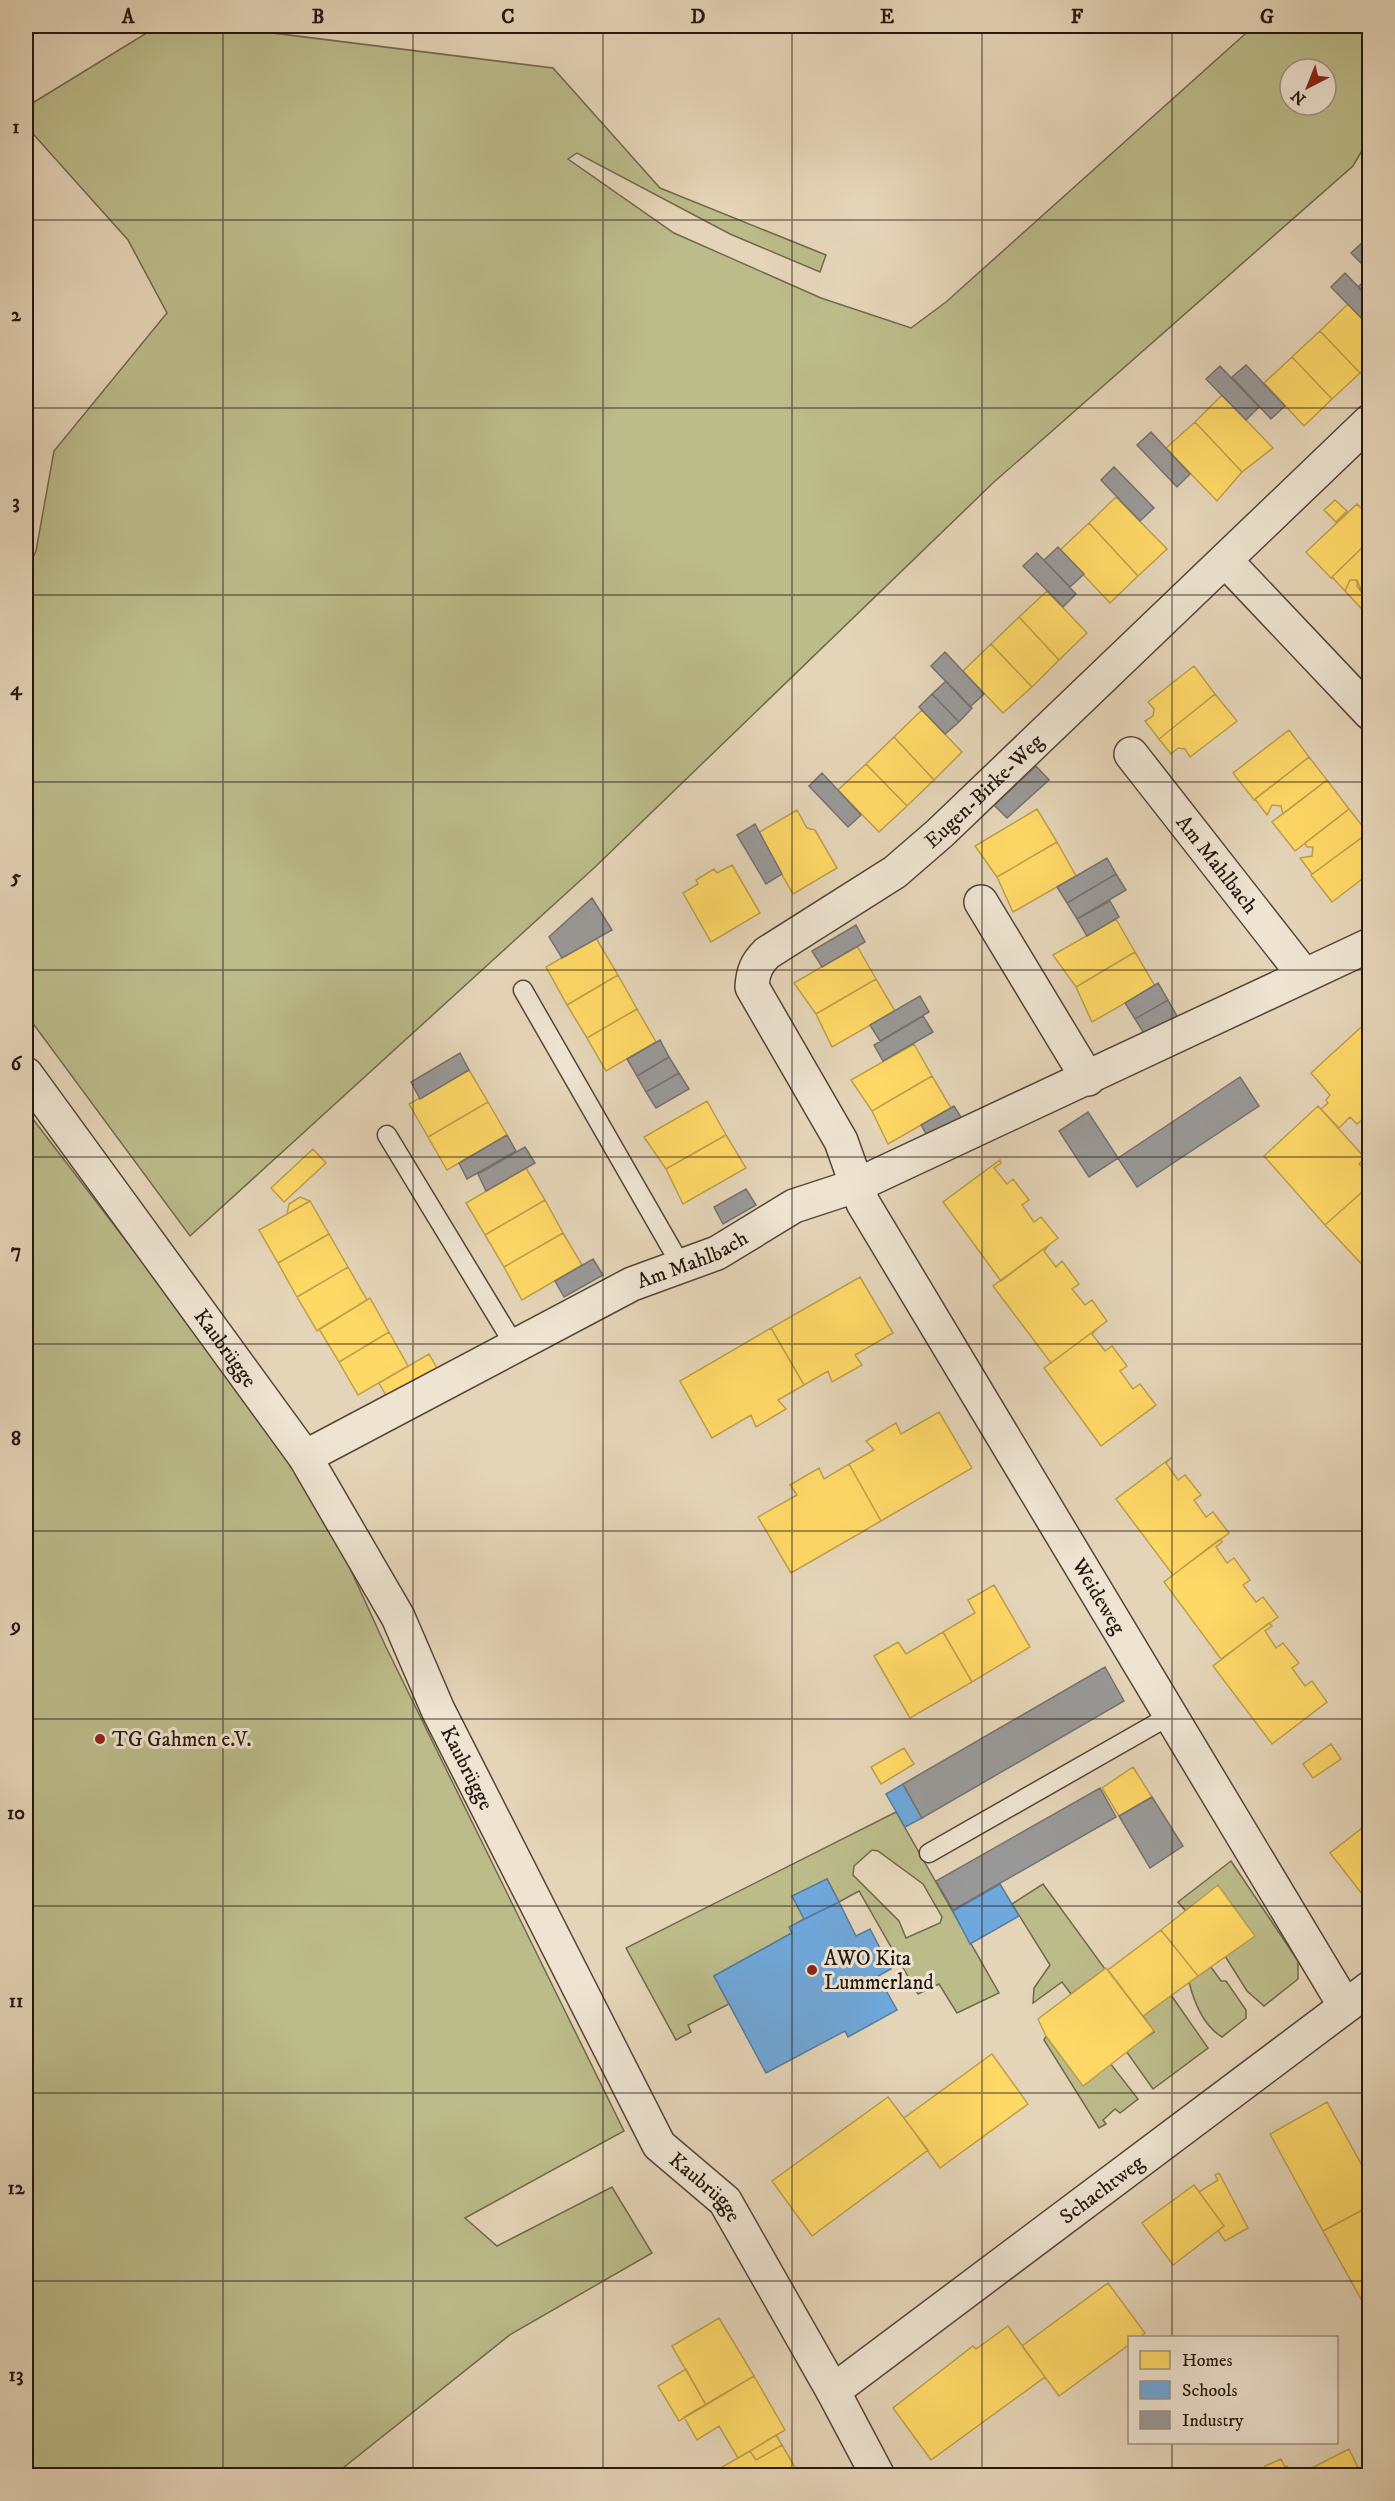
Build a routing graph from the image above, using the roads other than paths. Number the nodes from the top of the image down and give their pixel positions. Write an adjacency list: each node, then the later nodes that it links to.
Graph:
1 (1370, 421): 2 (street, Eugen-Birke-Weg)
2 (1226, 561): 3 (street); 12 (street, Eugen-Birke-Weg)
3 (1370, 712)
4 (1131, 753): 7 (street, Am Mahlbach)
5 (981, 902): 10 (street)
6 (1370, 945): 7 (street, Am Mahlbach)
7 (1304, 975): 10 (street, Am Mahlbach)
8 (523, 990): 13 (lane)
9 (26, 1074): 15 (street, Kaubrügge)
10 (1088, 1079): 12 (street, Am Mahlbach)
11 (387, 1135): 14 (lane)
12 (855, 1186): 13 (street, Am Mahlbach); 16 (street, Weideweg)
13 (682, 1267): 14 (street, Am Mahlbach)
14 (515, 1346): 15 (street, Am Mahlbach)
15 (305, 1456): 19 (street, Kaubrügge)
16 (1171, 1715): 17 (lane); 18 (street, Weideweg)
17 (928, 1853)
18 (1357, 1997): 19 (street, Schachtweg)
19 (833, 2391): 20 (street, Kaubrügge)
20 (878, 2475)

